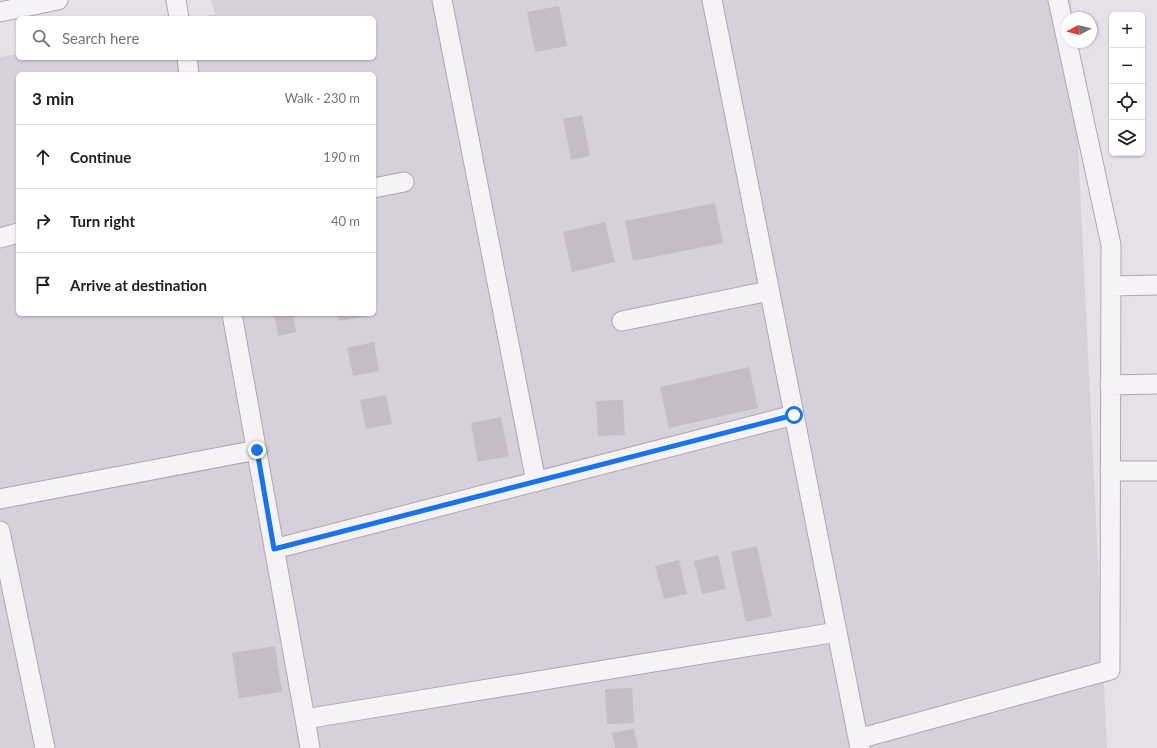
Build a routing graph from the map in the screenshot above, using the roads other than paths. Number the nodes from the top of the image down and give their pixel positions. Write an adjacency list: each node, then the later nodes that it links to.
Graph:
1 (58, 0): 6 (street)
2 (176, 0): 7 (street)
3 (442, 0): 25 (street)
4 (712, 0): 16 (street)
5 (1058, 0): 15 (street)
6 (0, 12)
7 (180, 16)
8 (187, 60): 9 (street)
9 (189, 72)
10 (404, 182): 11 (street)
11 (376, 188)
12 (16, 234): 13 (street)
13 (0, 238)
14 (1157, 285): 15 (street)
15 (1111, 286): 20 (street)
16 (769, 290): 18 (street); 21 (street)
17 (232, 316): 22 (street)
18 (622, 321)
19 (1157, 384): 20 (street)
20 (1110, 385): 23 (street)
21 (794, 415): 25 (street); 30 (street)
22 (257, 450): 26 (street); 28 (street)
23 (1110, 471): 24 (street); 32 (street)
24 (1157, 471)
25 (536, 482): 28 (street)
26 (0, 499)
27 (0, 531): 29 (street)
28 (274, 549): 31 (street)
29 (6, 594): 33 (street)
30 (837, 632): 31 (street); 32 (street)
31 (305, 719): 34 (street)
32 (859, 744)
33 (45, 748)
34 (310, 748)

